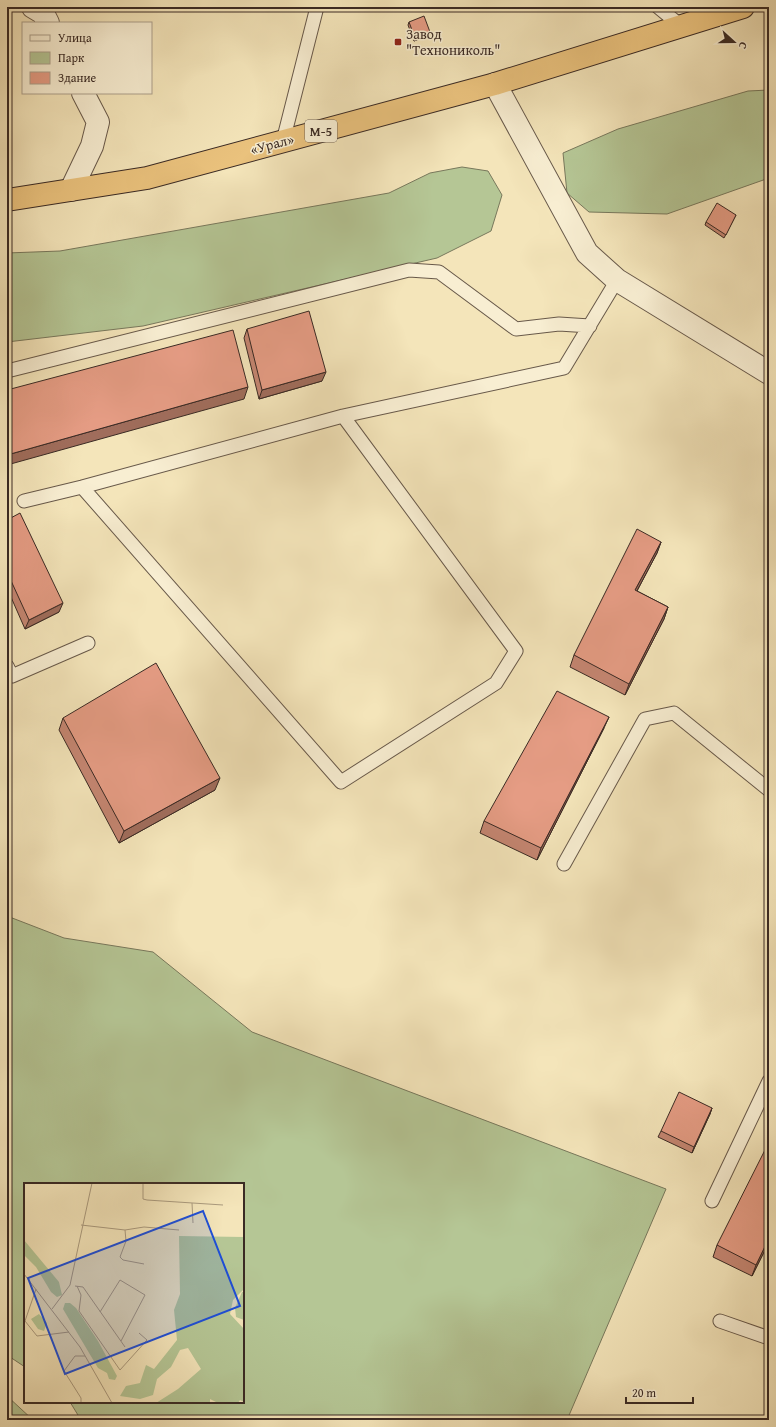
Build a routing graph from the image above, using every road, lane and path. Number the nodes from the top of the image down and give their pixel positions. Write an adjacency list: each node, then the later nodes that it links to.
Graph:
1 (33, 7): 5 (street)
2 (317, 7): 9 (lane)
3 (658, 7): 6 (lane)
4 (743, 7): 6 (highway, М-5)
5 (48, 22)
6 (681, 26): 7 (highway, «Урал» / М-5)
7 (495, 84): 9 (highway, «Урал» / М-5); 12 (street)
8 (84, 94): 10 (street)
9 (284, 141): 10 (highway, «Урал» / М-5)
10 (71, 190): 11 (highway, «Урал» / М-5)
11 (7, 200)
12 (617, 280): 13 (lane); 15 (street)
13 (590, 326): 14 (lane); 16 (lane)
14 (7, 371)
15 (769, 373)
16 (343, 416): 17 (lane); 17 (lane)
17 (82, 487): 18 (lane)
18 (24, 501)
19 (88, 643): 20 (lane)
20 (7, 666)
21 (769, 790): 22 (lane)
22 (564, 864)
23 (769, 1081): 24 (lane)
24 (712, 1201)
25 (720, 1321): 26 (lane)
26 (769, 1338)

